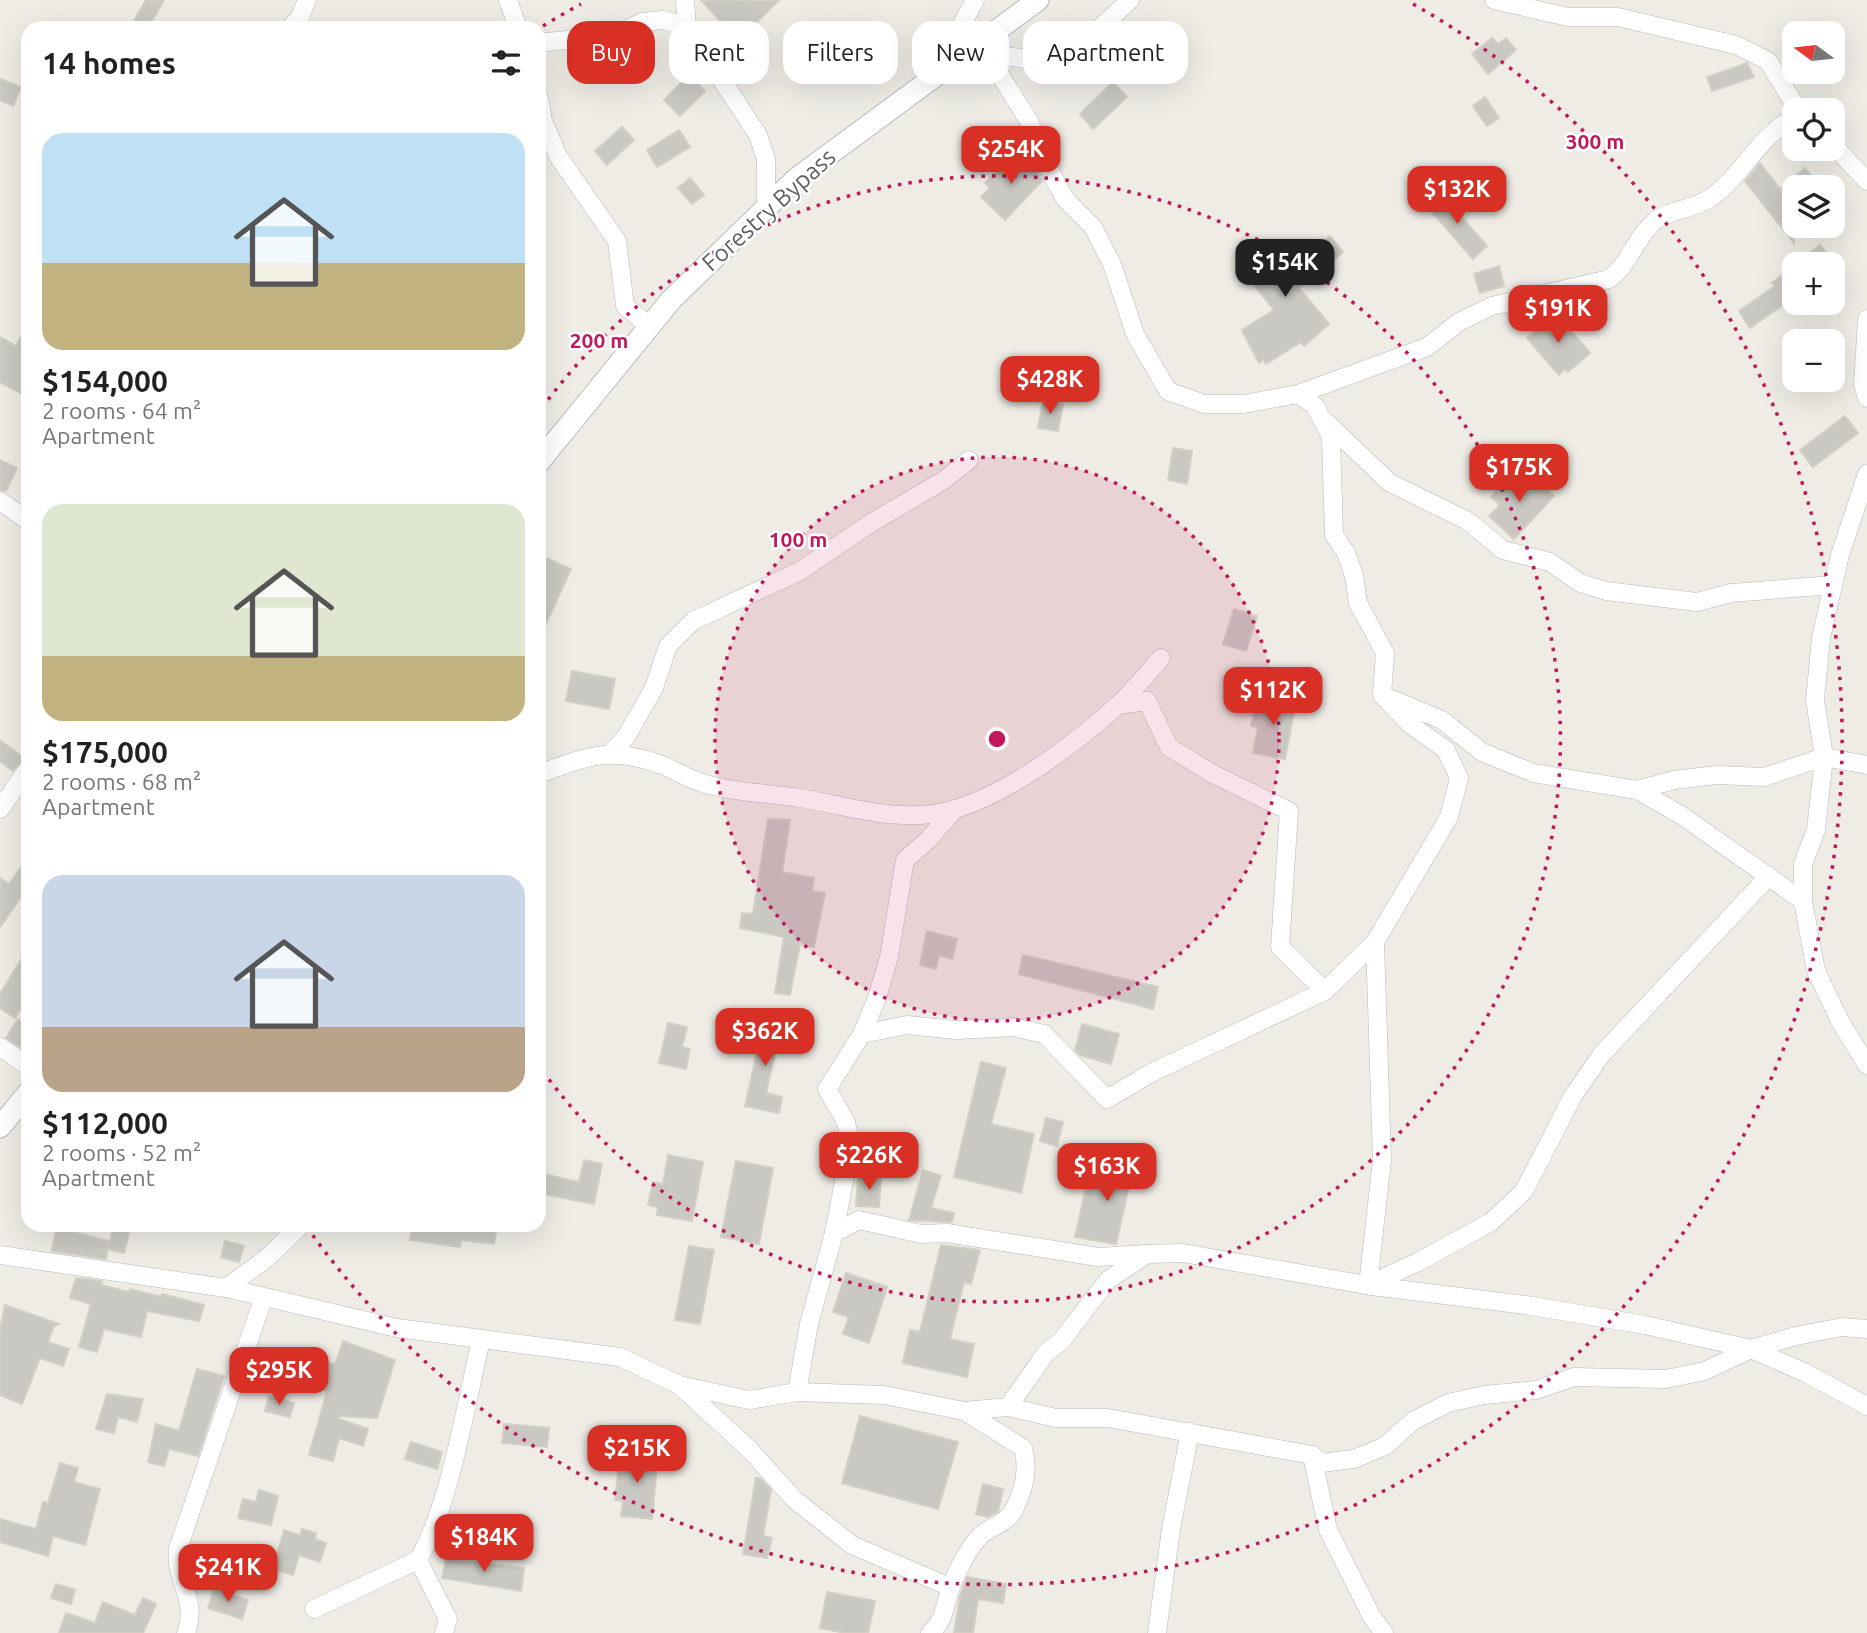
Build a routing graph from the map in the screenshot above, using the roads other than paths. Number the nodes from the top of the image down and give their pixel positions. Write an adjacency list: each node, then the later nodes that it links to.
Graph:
1 (307, 0): 8 (street)
2 (508, 0): 9 (street)
3 (685, 0): 10 (street)
4 (975, 0): 11 (street)
5 (1038, 0): 13 (street, Forestry Bypass)
6 (1130, 0): 15 (street)
7 (1494, 0): 19 (street)
8 (296, 21)
9 (516, 21)
10 (687, 21)
11 (964, 21)
12 (669, 22): 14 (street)
13 (1009, 25)
14 (546, 42)
15 (1009, 55)
16 (724, 84): 24 (street)
17 (931, 84): 24 (street, Forestry Bypass)
18 (1004, 84): 27 (street)
19 (1791, 98)
20 (1782, 124): 27 (street)
21 (546, 126): 26 (street)
22 (1845, 158): 23 (street)
23 (1867, 181)
24 (766, 207): 26 (street, Forestry Bypass)
25 (1867, 319): 28 (street)
26 (649, 327): 30 (street, Forestry Bypass)
27 (1298, 394): 29 (street)
28 (1867, 398)
29 (1324, 420): 35 (street); 37 (street)
30 (546, 454)
31 (969, 460): 39 (street)
32 (1867, 474): 35 (street)
33 (0, 501): 34 (street)
34 (21, 516)
35 (1833, 585): 40 (street)
36 (1161, 658): 38 (street)
37 (1382, 695): 44 (street); 49 (street)
38 (1118, 705): 46 (street); 50 (street)
39 (611, 753): 42 (street); 46 (street)
40 (1824, 757): 41 (street); 44 (street); 48 (street)
41 (1867, 765)
42 (546, 771)
43 (21, 779): 45 (street)
44 (1637, 790): 47 (street)
45 (0, 809)
46 (954, 810): 51 (street)
47 (1769, 876): 48 (street); 61 (street)
48 (1803, 901): 54 (street)
49 (1375, 942): 50 (street); 61 (street)
50 (1325, 991): 51 (street)
51 (862, 1034): 58 (street)
52 (0, 1048): 53 (street)
53 (21, 1062)
54 (1867, 1065)
55 (21, 1102): 56 (street)
56 (0, 1127)
57 (294, 1232): 62 (street)
58 (834, 1233): 59 (street); 68 (street)
59 (1147, 1254): 61 (street); 70 (street)
60 (0, 1255): 62 (street)
61 (1370, 1286): 66 (street)
62 (226, 1288): 63 (street)
63 (263, 1299): 65 (street); 77 (street)
64 (1867, 1329): 66 (street)
65 (481, 1340): 67 (street); 74 (street)
66 (1751, 1349): 69 (street); 73 (street)
67 (679, 1385): 68 (street); 75 (street)
68 (797, 1392): 71 (street)
69 (1867, 1406)
70 (1008, 1407): 71 (street); 72 (street)
71 (964, 1411): 75 (street)
72 (1190, 1432): 73 (street); 80 (street)
73 (1312, 1455): 81 (street)
74 (418, 1560): 76 (street); 78 (street)
75 (950, 1587): 79 (street)
76 (314, 1608)
77 (186, 1633)
78 (444, 1633)
79 (930, 1633)
80 (1157, 1633)
81 (1384, 1633)

